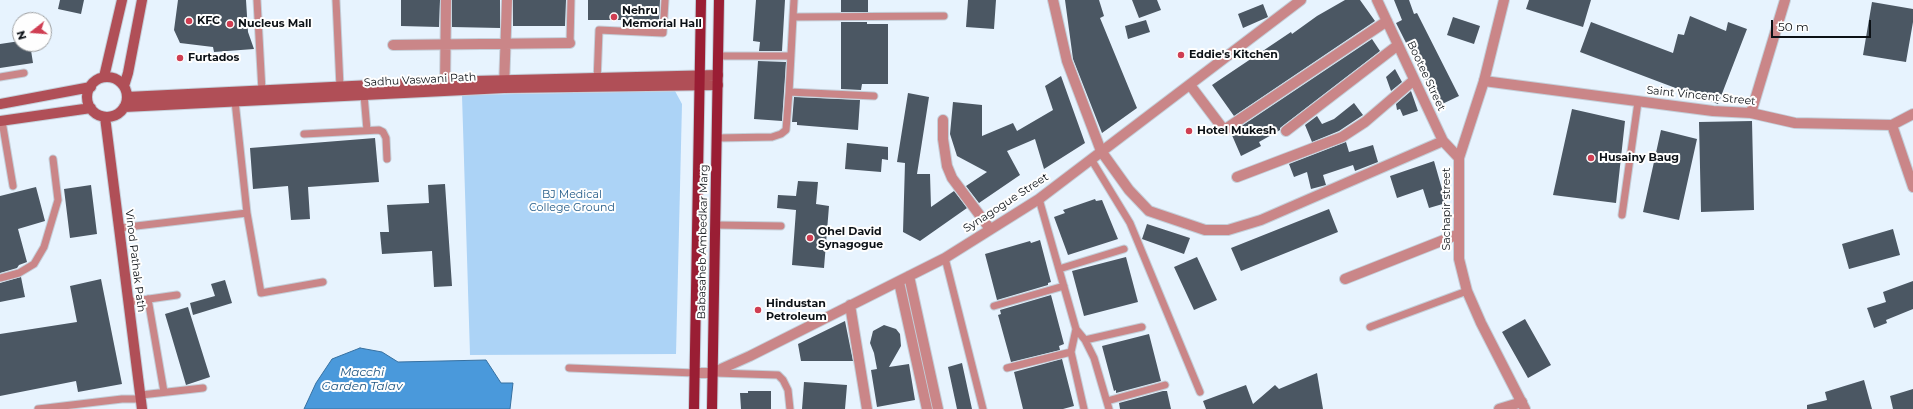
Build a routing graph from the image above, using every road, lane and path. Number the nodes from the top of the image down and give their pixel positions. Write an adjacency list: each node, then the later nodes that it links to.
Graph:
1 (122, 0): 30 (main road)
2 (142, 0): 39 (main road)
3 (257, 0): 42 (lane)
4 (336, 0): 41 (lane)
5 (446, 0): 23 (street)
6 (507, 0): 21 (street)
7 (572, 0): 20 (lane)
8 (665, 0): 34 (lane)
9 (700, 0): 28 (main road, Babasaheb Ambedkar Marg)
10 (719, 0): 25 (main road, Babasaheb Ambedkar Marg)
11 (794, 0): 18 (lane)
12 (1053, 0): 63 (street)
13 (1301, 0): 37 (street, Synagogue Street)
14 (1377, 0): 19 (street, Bootee Street)
15 (1504, 0): 33 (street, Sachapir street)
16 (1785, 0): 52 (street)
17 (944, 16): 18 (lane)
18 (793, 17): 26 (lane)
19 (1387, 21): 24 (street, Bootee Street); 37 (street)
20 (570, 43): 21 (street)
21 (506, 44): 23 (street); 35 (street)
22 (392, 45): 23 (street)
23 (446, 45): 40 (street)
24 (1398, 45): 32 (street, Bootee Street); 59 (street)
25 (718, 56): 26 (lane); 31 (main road, Babasaheb Ambedkar Marg)
26 (791, 56): 43 (lane)
27 (24, 73): 29 (lane)
28 (700, 75): 31 (main road, Sadhu Vaswani Path); 34 (main road, Sadhu Vaswani Path); 36 (main road, Babasaheb Ambedkar Marg)
29 (0, 77)
30 (104, 77): 38 (main road); 39 (main road)
31 (718, 80): 36 (main road, Sadhu Vaswani Path); 61 (main road, Babasaheb Ambedkar Marg)
32 (1414, 80): 62 (street, Bootee Street); 70 (street)
33 (1484, 81): 48 (street, Saint Vincent Street); 64 (street, Sachapir street)
34 (597, 82): 35 (main road, Sadhu Vaswani Path); 36 (main road, Sadhu Vaswani Path)
35 (505, 84): 40 (main road, Sadhu Vaswani Path)
36 (700, 85): 103 (main road, Babasaheb Ambedkar Marg)
37 (1190, 85): 63 (street, Synagogue Street)
38 (90, 86): 49 (main road); 51 (main road)
39 (124, 86): 45 (main road)
40 (445, 86): 41 (main road, Sadhu Vaswani Path); 44 (main road, Sadhu Vaswani Path)
41 (340, 87): 42 (main road, Sadhu Vaswani Path)
42 (262, 91): 45 (main road, Sadhu Vaswani Path)
43 (789, 92): 46 (lane); 61 (lane)
44 (364, 95): 47 (main road, Sadhu Vaswani Path); 58 (lane)
45 (127, 96): 50 (main road)
46 (874, 96)
47 (235, 101): 50 (main road, Sadhu Vaswani Path); 74 (lane)
48 (1638, 102): 52 (street, Saint Vincent Street); 75 (lane)
49 (0, 104)
50 (124, 107): 54 (main road)
51 (91, 108): 54 (main road); 56 (main road)
52 (1751, 112): 57 (street, Saint Vincent Street)
53 (1913, 114): 57 (street, Saint Vincent Street)
54 (105, 116): 78 (main road, Vinod Pathak Path)
55 (943, 120): 79 (street)
56 (1, 121): 65 (lane)
57 (1892, 125): 72 (street)
58 (367, 130): 60 (lane); 67 (lane)
59 (1286, 131)
60 (304, 134)
61 (717, 138): 76 (main road, Babasaheb Ambedkar Marg)
62 (1443, 141): 63 (street); 64 (street, Bootee Street)
63 (1102, 151): 68 (street, Synagogue Street)
64 (1459, 158): 80 (street, Sachapir street)
65 (8, 159): 69 (lane); 71 (lane)
66 (53, 159): 85 (lane)
67 (387, 159)
68 (1091, 159): 73 (street, Synagogue Street); 108 (lane)
69 (0, 161)
70 (1237, 177)
71 (13, 186)
72 (1913, 187)
73 (1038, 198): 79 (street, Synagogue Street); 83 (lane)
74 (247, 212): 78 (lane); 87 (lane)
75 (1622, 215)
76 (715, 225): 77 (lane); 104 (main road, Babasaheb Ambedkar Marg)
77 (780, 226)
78 (119, 228): 93 (main road, Vinod Pathak Path)
79 (990, 229): 82 (street, Synagogue Street)
80 (1459, 234): 86 (street); 90 (street, Sachapir street)
81 (1124, 249): 83 (lane)
82 (945, 258): 84 (street, Synagogue Street); 119 (lane)
83 (1059, 269): 89 (lane)
84 (909, 276): 88 (street, Synagogue Street); 118 (street)
85 (0, 278)
86 (1345, 279)
87 (323, 282)
88 (898, 282): 94 (street, Synagogue Street); 117 (street)
89 (1064, 286): 95 (lane); 98 (lane)
90 (1467, 291): 97 (lane); 111 (street, Sachapir street)
91 (177, 295): 92 (lane)
92 (148, 299): 93 (lane); 107 (lane)
93 (128, 302): 109 (main road, Vinod Pathak Path)
94 (850, 305): 104 (street, Synagogue Street); 116 (street)
95 (994, 306)
96 (1142, 327): 99 (lane)
97 (1370, 327)
98 (1076, 329): 99 (lane); 100 (lane)
99 (1085, 340): 110 (lane)
100 (1071, 352): 102 (lane); 120 (lane)
101 (569, 368): 103 (lane)
102 (1007, 368)
103 (695, 373): 104 (street, Synagogue Street); 113 (main road, Babasaheb Ambedkar Marg)
104 (712, 373): 114 (main road, Babasaheb Ambedkar Marg); 115 (lane)
105 (1164, 385): 110 (lane)
106 (204, 388): 107 (lane)
107 (164, 392): 109 (lane)
108 (1200, 392)
109 (141, 401): 112 (lane)
110 (1107, 401): 121 (lane)
111 (1524, 406): 122 (street)
112 (38, 409)
113 (694, 409)
114 (712, 409)
115 (790, 409)
116 (867, 409)
117 (927, 409)
118 (938, 409)
119 (983, 409)
120 (1082, 409)
121 (1109, 409)
122 (1499, 409)

